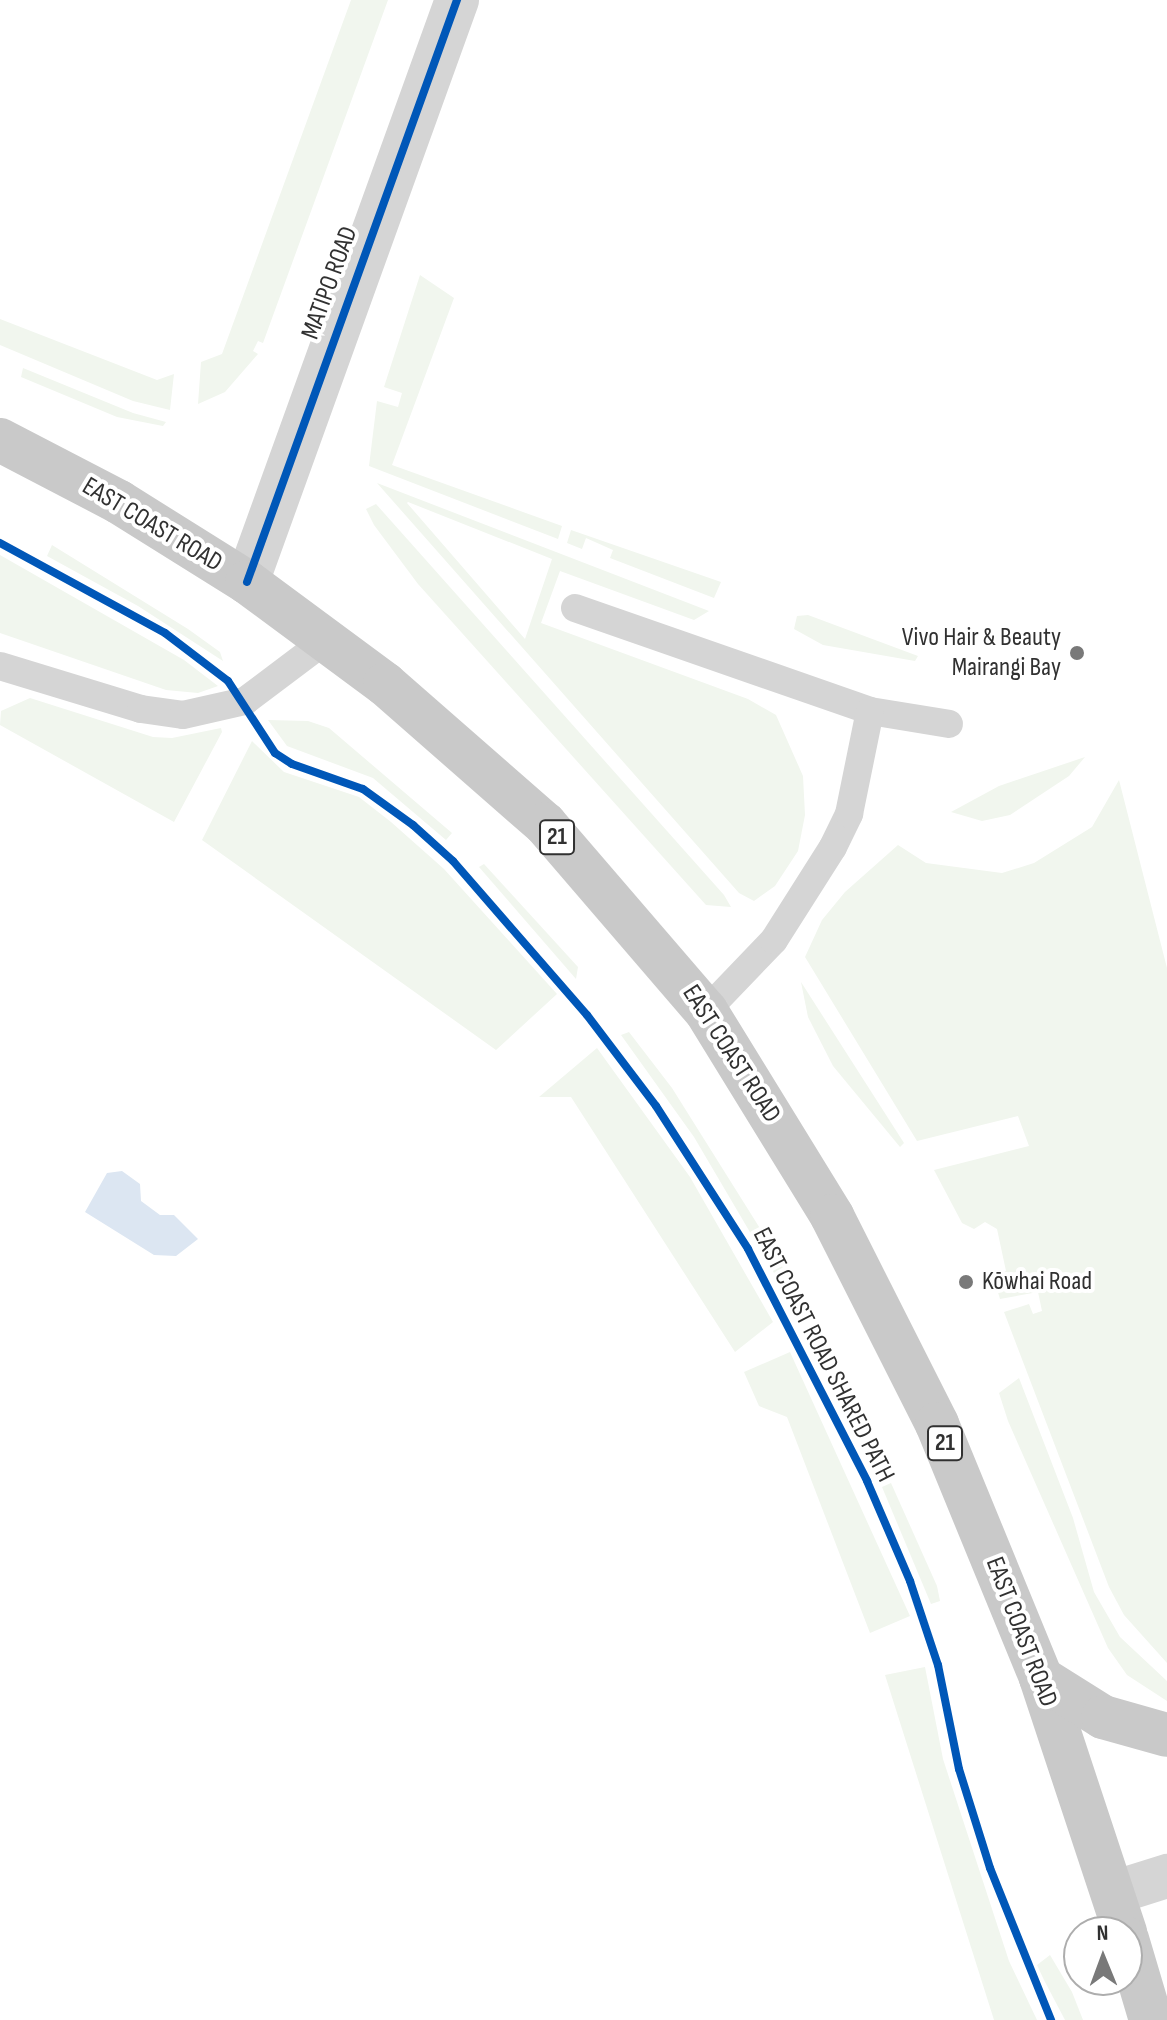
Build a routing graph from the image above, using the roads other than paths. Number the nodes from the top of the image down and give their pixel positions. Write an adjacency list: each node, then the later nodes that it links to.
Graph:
1 (457, 0): 3 (street, MATIPO ROAD)
2 (0, 440): 3 (main road, EAST COAST ROAD / 21)
3 (247, 582): 5 (main road, EAST COAST ROAD / 21)
4 (575, 608): 7 (lane)
5 (326, 640): 6 (lane); 9 (main road, EAST COAST ROAD / 21)
6 (0, 666)
7 (870, 711): 8 (lane); 9 (lane)
8 (949, 724)
9 (706, 1011): 10 (main road, EAST COAST ROAD / 21)
10 (1041, 1678): 11 (main road); 13 (main road, EAST COAST ROAD / 21)
11 (1167, 1735)
12 (1167, 1876): 13 (street)
13 (1119, 1912)
14 (1143, 1993): 15 (main road)
15 (1151, 2020)

